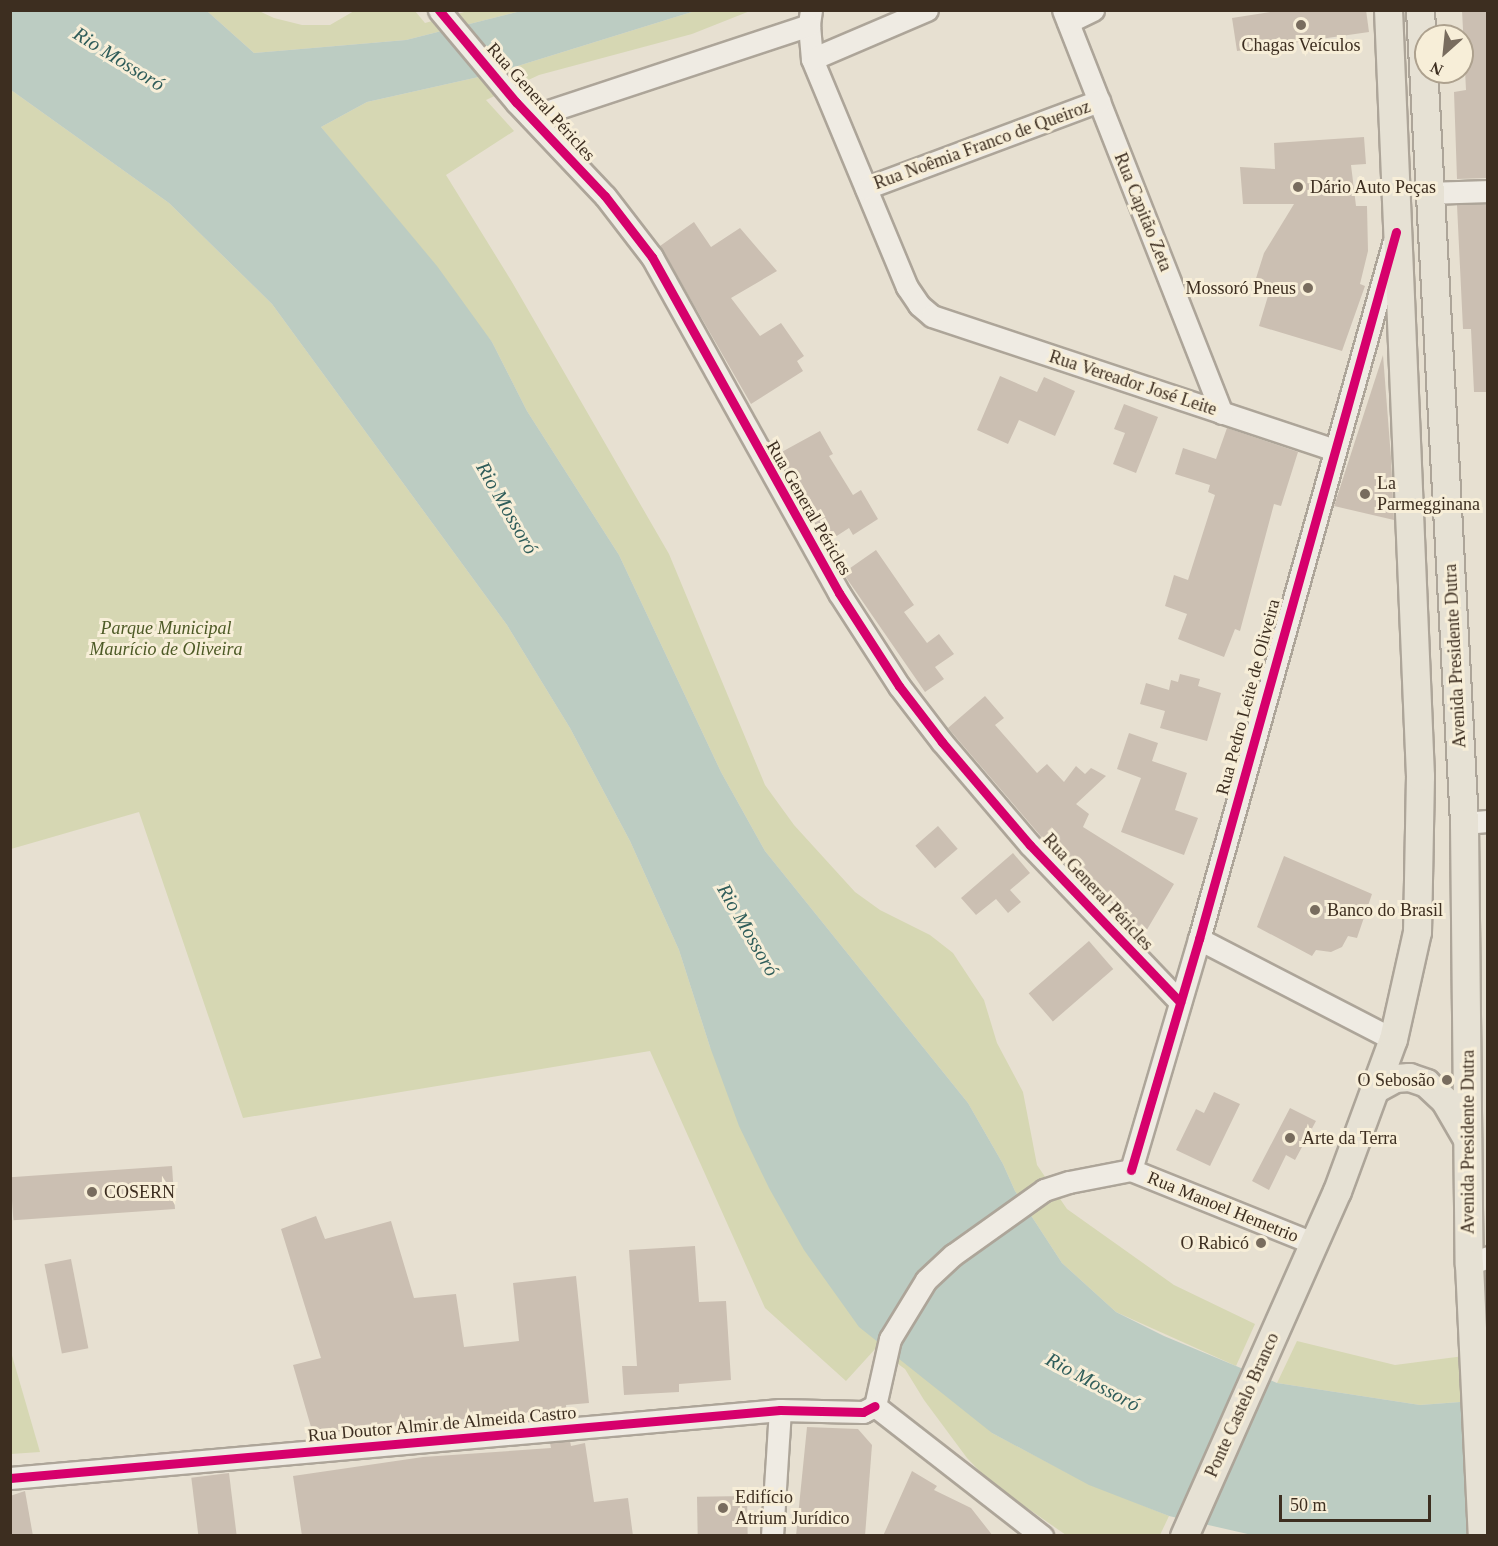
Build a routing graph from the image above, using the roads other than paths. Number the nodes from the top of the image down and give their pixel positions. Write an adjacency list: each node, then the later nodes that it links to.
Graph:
1 (927, 10): 9 (street)
2 (1093, 10): 5 (street)
3 (1388, 10): 7 (main road)
4 (440, 13): 12 (street, Rua General Péricles)
5 (1065, 16): 11 (street, Rua Capitão Zeta)
6 (810, 18): 9 (street); 12 (street)
7 (1389, 57): 8 (main road); 16 (main road)
8 (1414, 57)
9 (812, 59): 13 (street)
10 (1423, 84): 15 (main road, Avenida Presidente Dutra)
11 (1099, 101): 13 (street, Rua Noêmia Franco de Queiroz); 17 (street, Rua Capitão Zeta)
12 (531, 117): 23 (street, Rua General Péricles)
13 (866, 188): 17 (street, Rua Vereador José Leite)
14 (1488, 191): 15 (street)
15 (1429, 193): 19 (main road, Avenida Presidente Dutra)
16 (1396, 232): 18 (street, Rua Pedro Leite de Oliveira); 20 (main road)
17 (1222, 413): 18 (street, Rua Vereador José Leite)
18 (1334, 450): 22 (street, Rua Pedro Leite de Oliveira)
19 (1462, 773): 20 (main road); 21 (main road, Avenida Presidente Dutra)
20 (1420, 776): 24 (main road)
21 (1476, 822): 26 (main road, Avenida Presidente Dutra)
22 (1199, 939): 23 (street, Rua Pedro Leite de Oliveira); 24 (street)
23 (1180, 1002): 27 (street, Rua Pedro Leite de Oliveira)
24 (1394, 1039): 25 (main road)
25 (1375, 1089): 26 (main road); 28 (main road)
26 (1468, 1143): 29 (main road, Avenida Presidente Dutra)
27 (1131, 1170): 28 (street, Rua Manoel Hemetrio); 30 (street)
28 (1314, 1244): 35 (main road, Ponte Castelo Branco)
29 (1478, 1260): 36 (main road, Avenida Presidente Dutra)
30 (875, 1406): 31 (street, Rua Doutor Almir de Almeida Castro); 34 (street)
31 (780, 1410): 32 (street, Rua Doutor Almir de Almeida Castro); 33 (street)
32 (10, 1478)
33 (772, 1536)
34 (1042, 1536)
35 (1184, 1536)
36 (1482, 1536)

